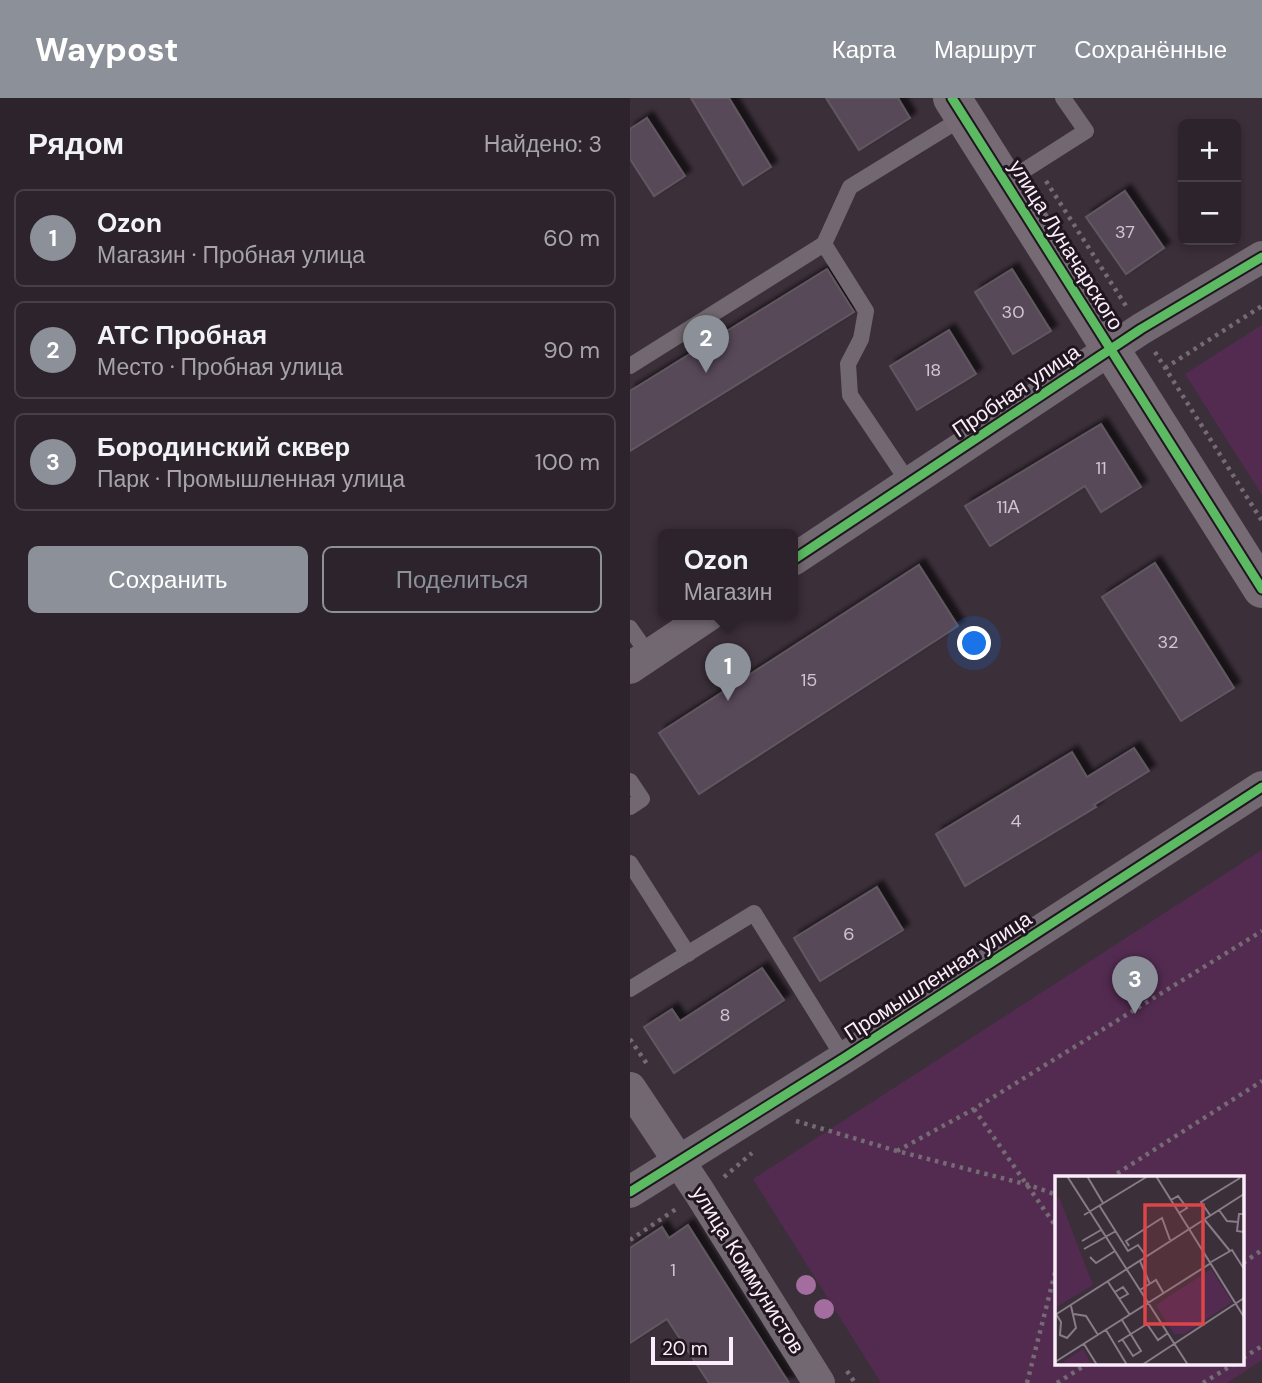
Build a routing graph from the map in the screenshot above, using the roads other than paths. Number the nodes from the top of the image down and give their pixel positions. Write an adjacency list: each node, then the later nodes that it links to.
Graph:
1 (1063, 98): 3 (lane)
2 (958, 107): 3 (street, улица Луначарского); 4 (lane)
3 (1021, 173): 6 (street, улица Луначарского)
4 (824, 244): 7 (lane); 8 (lane)
5 (1262, 257): 6 (street, Пробная улица)
6 (1126, 339): 8 (street, Пробная улица); 10 (street, улица Луначарского)
7 (630, 366)
8 (909, 483): 9 (street, Пробная улица)
9 (798, 557)
10 (1262, 589)
11 (702, 620): 13 (street)
12 (630, 628): 13 (lane)
13 (640, 661)
14 (630, 781): 16 (lane)
15 (1262, 787): 20 (street, Промышленная улица)
16 (630, 807)
17 (630, 863): 18 (lane)
18 (688, 954): 19 (lane); 20 (lane)
19 (630, 989)
20 (844, 1058): 22 (street, Промышленная улица)
21 (630, 1088): 22 (street, улица Коммунистов)
22 (679, 1161): 23 (street, Промышленная улица); 24 (street, улица Коммунистов)
23 (630, 1192)
24 (819, 1383)

